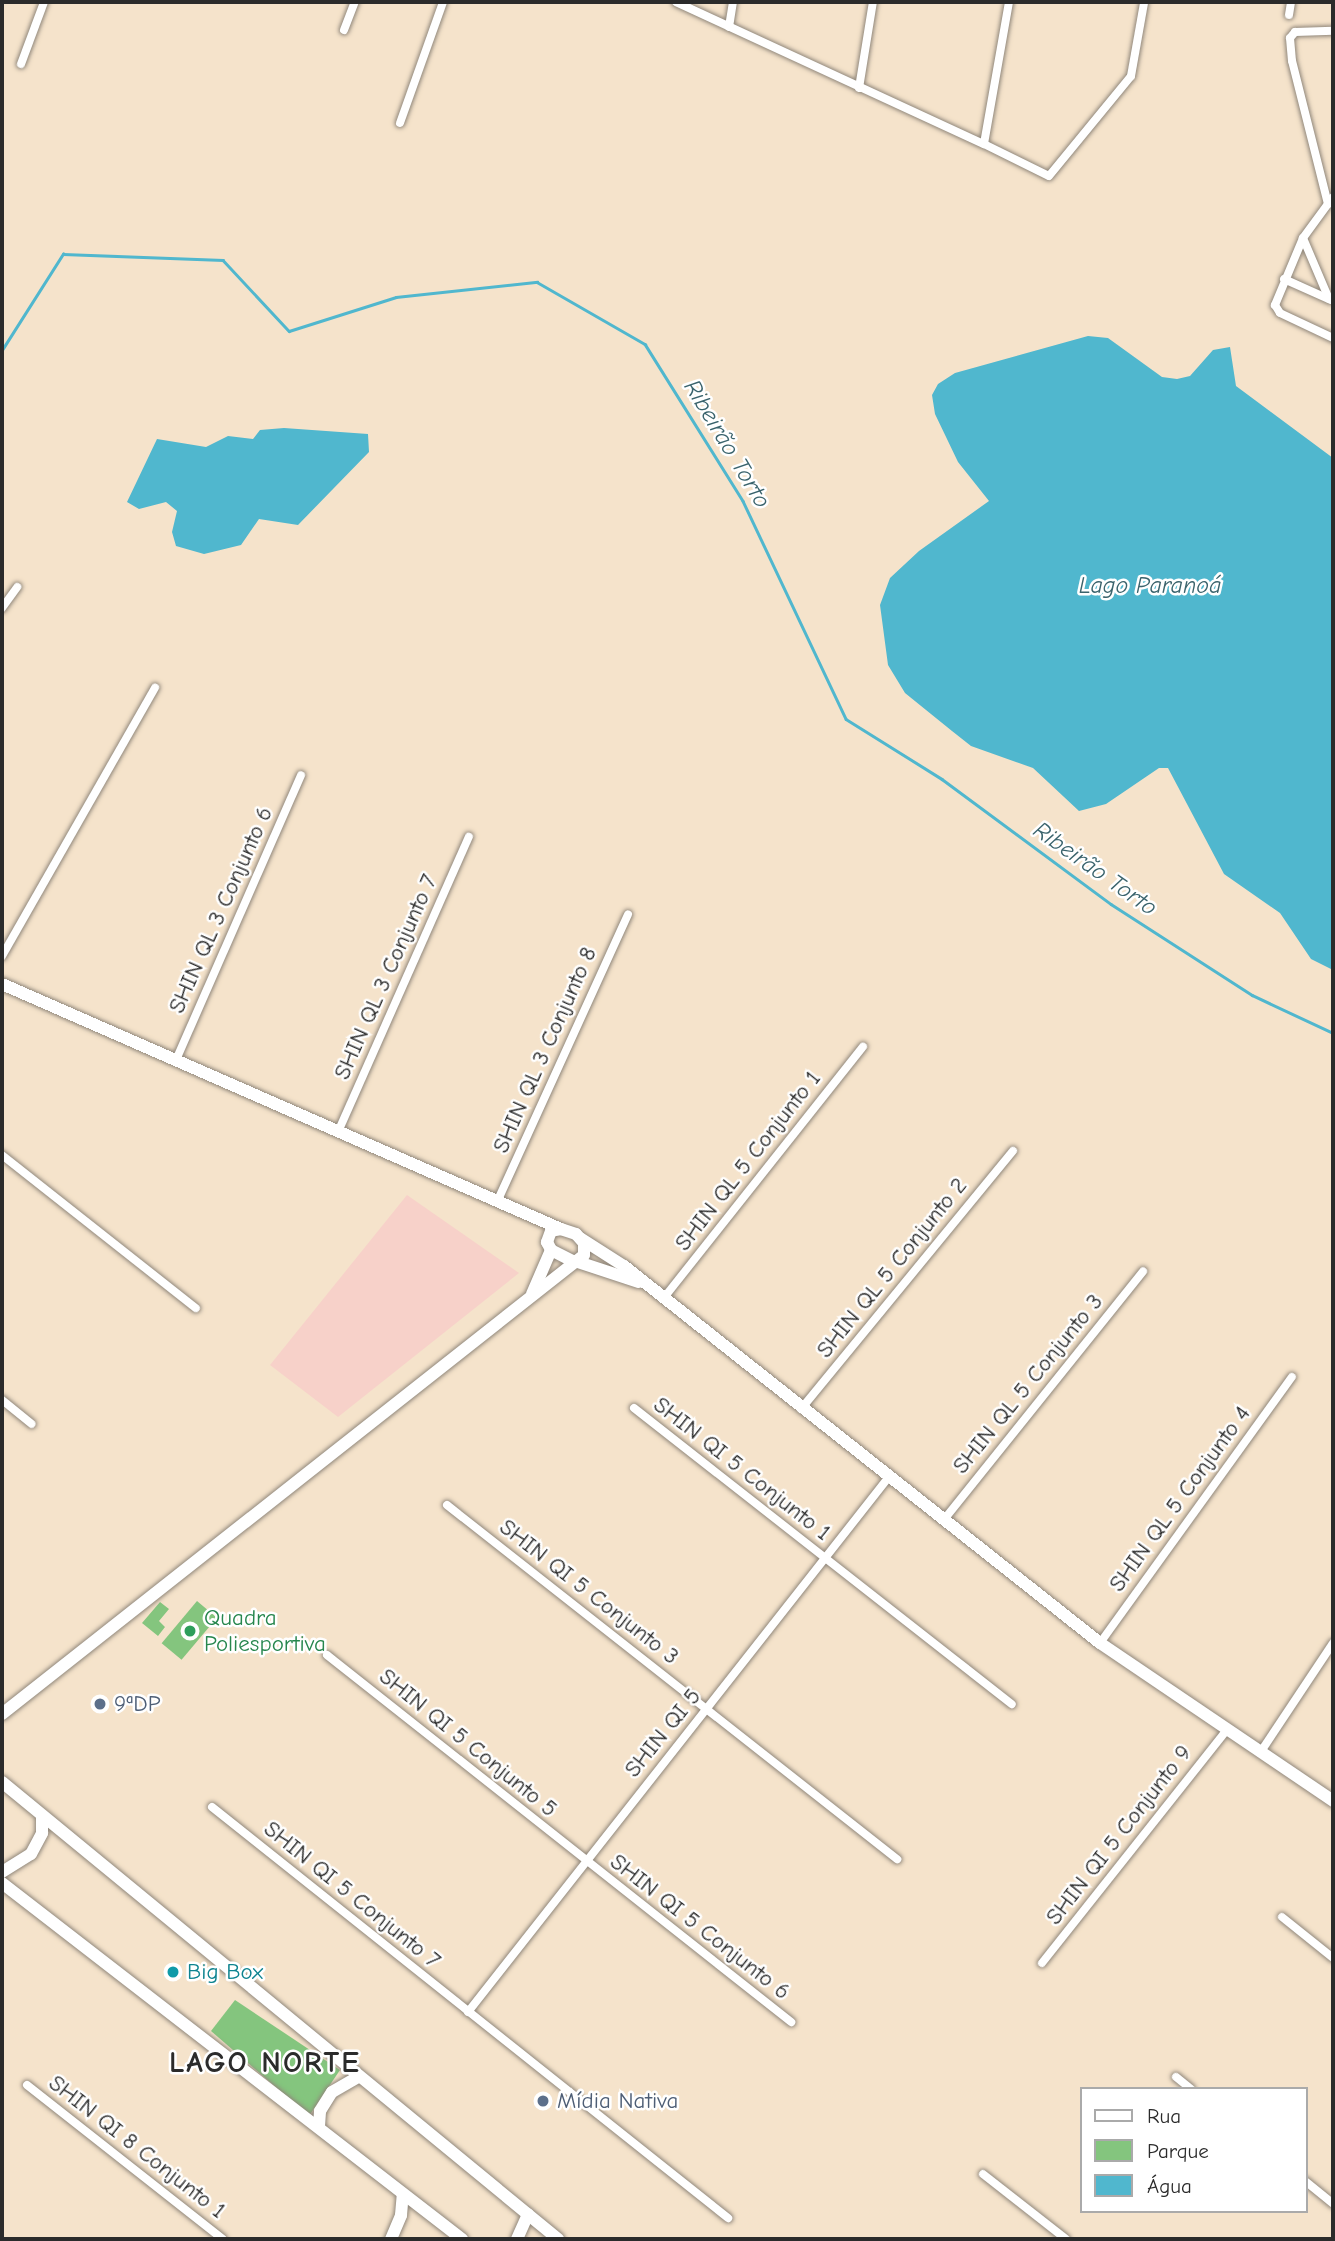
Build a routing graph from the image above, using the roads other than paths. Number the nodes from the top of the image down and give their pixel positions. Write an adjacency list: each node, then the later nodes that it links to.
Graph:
1 (44, 2): 14 (street)
2 (355, 2): 12 (street)
3 (443, 2): 16 (street)
4 (676, 2): 11 (street)
5 (733, 2): 11 (street)
6 (873, 2): 15 (street)
7 (1009, 2): 17 (street)
8 (1291, 2): 10 (street)
9 (1144, 3): 17 (street)
10 (1289, 15)
11 (729, 27): 15 (street)
12 (344, 30)
13 (1333, 31): 18 (street)
14 (21, 64)
15 (859, 88): 17 (street)
16 (400, 123)
17 (984, 144)
18 (1330, 200): 19 (street)
19 (1303, 238): 20 (street); 21 (street)
20 (1284, 279): 21 (street); 22 (street)
21 (1331, 300)
22 (1333, 338)
23 (17, 587): 24 (street)
24 (2, 608)
25 (155, 688): 29 (street)
26 (301, 775): 32 (street, SHIN QL 3 Conjunto 6)
27 (469, 837): 33 (street, SHIN QL 3 Conjunto 7)
28 (628, 914): 36 (street, SHIN QL 3 Conjunto 8)
29 (2, 956)
30 (2, 984): 32 (street)
31 (863, 1047): 46 (street, SHIN QL 5 Conjunto 1)
32 (176, 1060): 33 (street)
33 (338, 1132): 36 (street)
34 (1013, 1151): 51 (street, SHIN QL 5 Conjunto 2)
35 (2, 1155): 47 (street)
36 (497, 1202): 37 (street)
37 (511, 1208): 38 (street); 39 (street)
38 (561, 1228): 39 (street); 40 (street)
39 (547, 1236): 41 (street)
40 (580, 1238): 42 (street); 44 (street)
41 (551, 1250): 42 (street); 45 (street)
42 (574, 1261): 44 (street); 45 (street)
43 (1143, 1271): 55 (street, SHIN QL 5 Conjunto 3)
44 (643, 1283): 46 (street)
45 (532, 1294): 62 (street)
46 (663, 1299): 51 (street)
47 (195, 1308)
48 (1292, 1377): 57 (street, SHIN QL 5 Conjunto 4)
49 (2, 1400): 52 (street)
50 (634, 1409): 56 (street, SHIN QI 5 Conjunto 1)
51 (801, 1409): 53 (street)
52 (32, 1424)
53 (888, 1478): 55 (street); 56 (street, SHIN QI 5)
54 (447, 1505): 61 (street, SHIN QI 5 Conjunto 3)
55 (943, 1521): 57 (street)
56 (825, 1559): 60 (street, SHIN QI 5 Conjunto 1); 61 (street, SHIN QI 5)
57 (1100, 1643): 63 (street)
58 (1333, 1643): 64 (street)
59 (327, 1655): 70 (street, SHIN QI 5 Conjunto 5)
60 (1012, 1704)
61 (707, 1709): 69 (street, SHIN QI 5 Conjunto 3); 70 (street, SHIN QI 5)
62 (2, 1714)
63 (1226, 1731): 64 (street); 75 (street, SHIN QI 5 Conjunto 9)
64 (1260, 1754): 66 (street)
65 (2, 1782): 68 (street)
66 (1333, 1801)
67 (212, 1807): 76 (street, SHIN QI 5 Conjunto 7)
68 (42, 1816): 71 (street); 78 (street)
69 (897, 1859)
70 (585, 1862): 76 (street, SHIN QI 5); 77 (street, SHIN QI 5 Conjunto 6)
71 (2, 1872)
72 (2, 1882): 82 (street)
73 (1282, 1917): 74 (street)
74 (1333, 1958)
75 (1042, 1963)
76 (468, 2012): 90 (street, SHIN QI 5 Conjunto 7)
77 (791, 2022)
78 (358, 2077): 82 (street); 88 (street)
79 (1177, 2077): 81 (street)
80 (27, 2085): 91 (street, SHIN QI 8 Conjunto 1)
81 (1189, 2087)
82 (319, 2126): 85 (street)
83 (983, 2174): 96 (street)
84 (1307, 2183): 86 (street)
85 (403, 2194): 87 (street); 89 (street)
86 (1333, 2204)
87 (422, 2208): 89 (street); 93 (street)
88 (528, 2214): 94 (street); 95 (street)
89 (401, 2215): 92 (street)
90 (728, 2218)
91 (223, 2239)
92 (391, 2239)
93 (462, 2239)
94 (517, 2239)
95 (558, 2239)
96 (1066, 2239)

